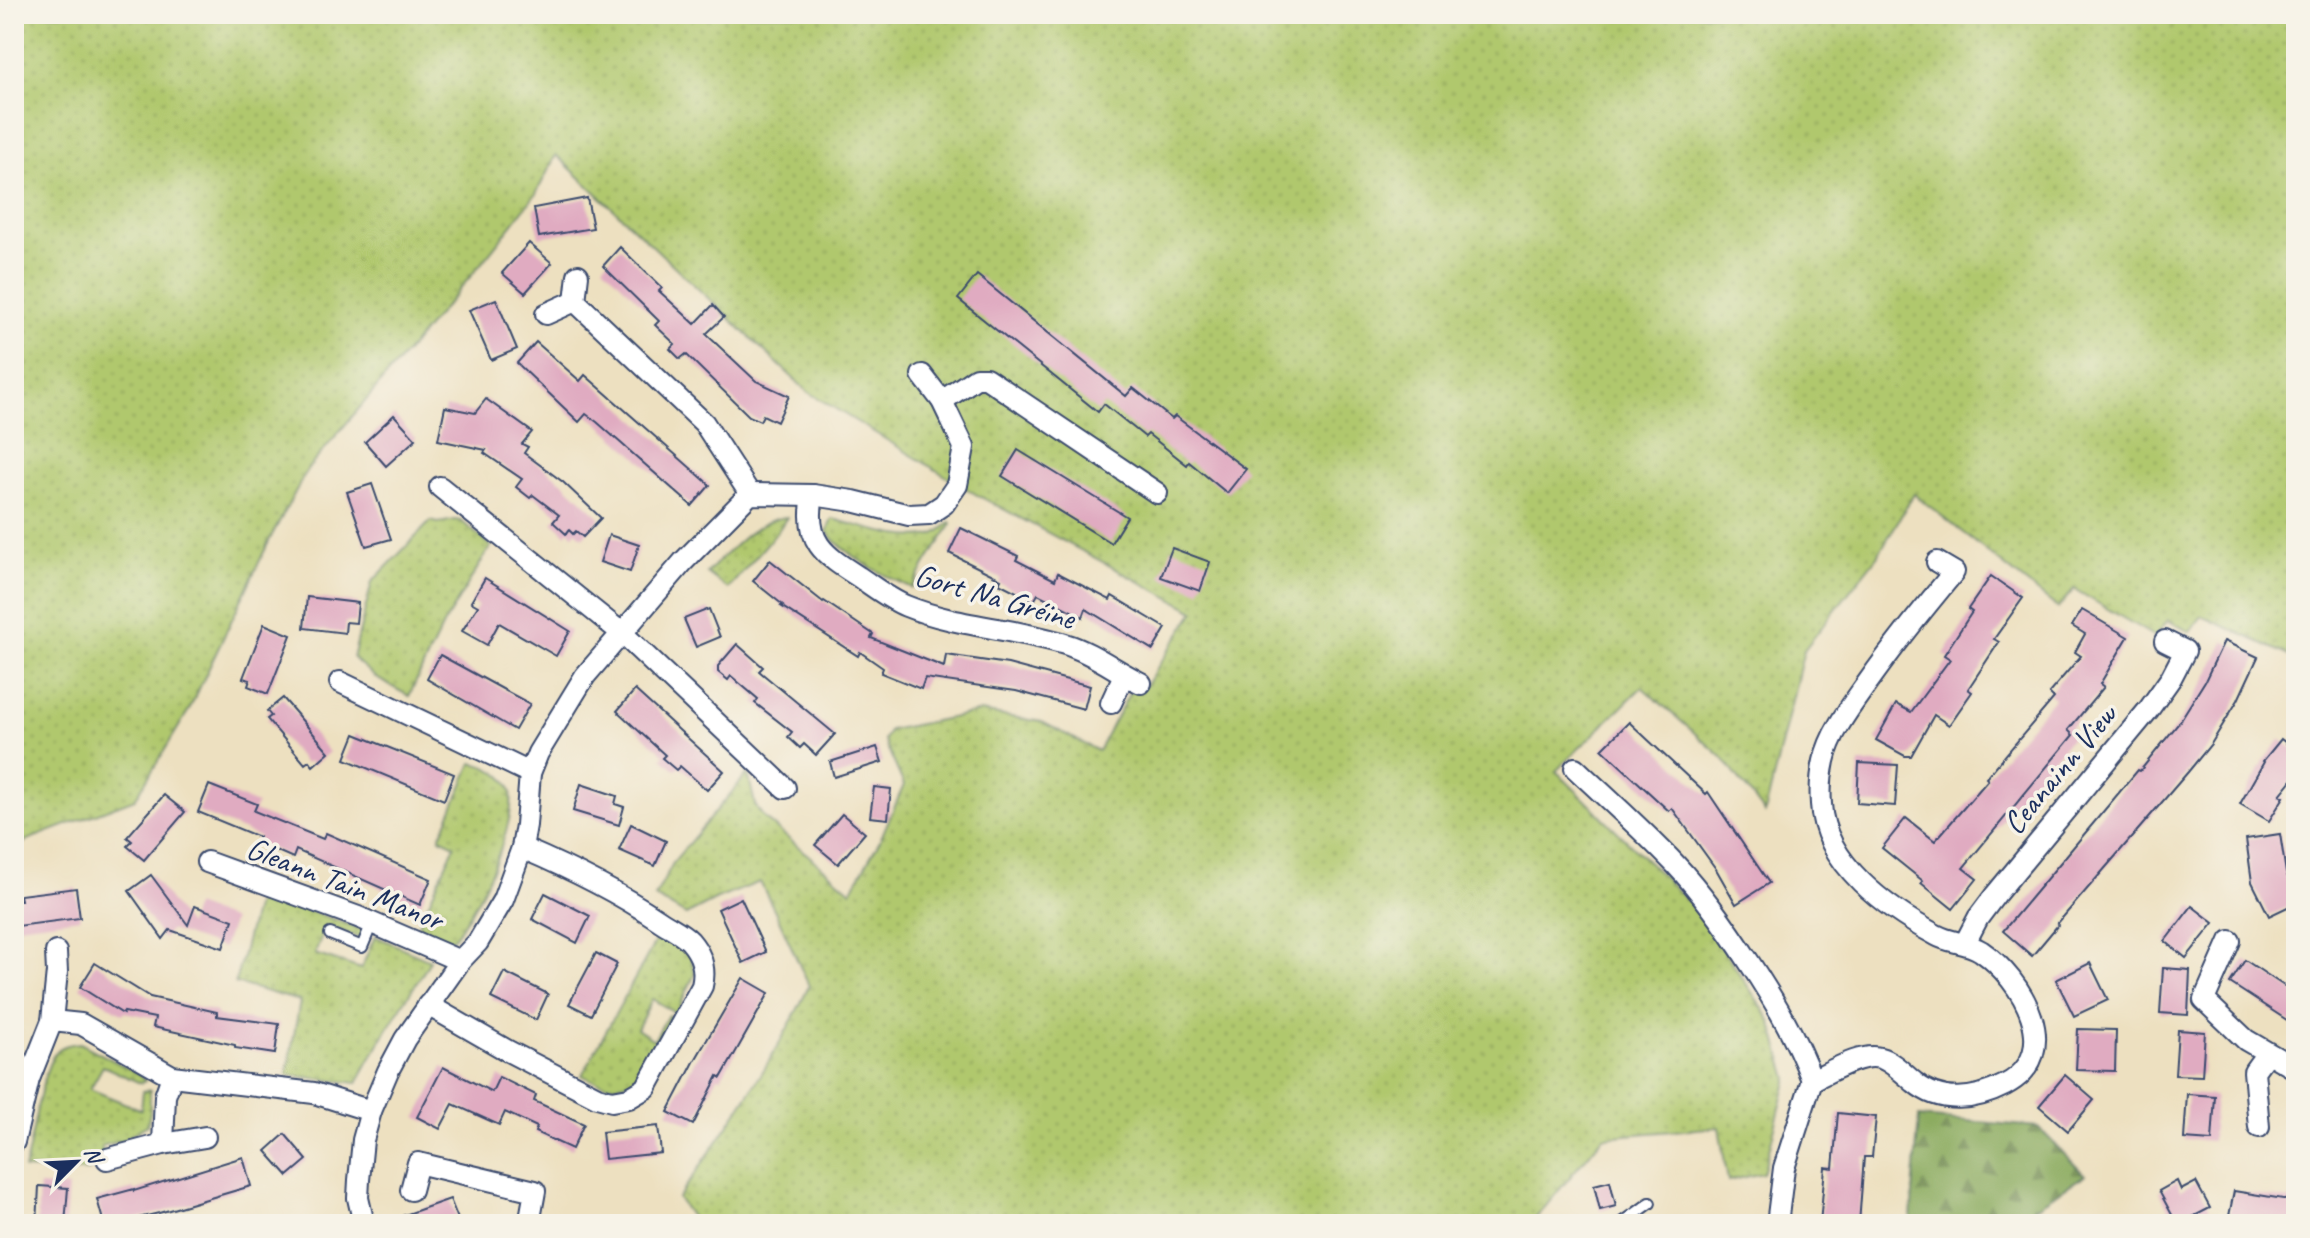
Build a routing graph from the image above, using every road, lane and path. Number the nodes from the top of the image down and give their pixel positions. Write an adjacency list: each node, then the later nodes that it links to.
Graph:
1 (578, 275): 2 (street)
2 (575, 301): 3 (street); 8 (street)
3 (546, 314)
4 (922, 375): 5 (street, Gort Na Gréine)
5 (942, 401): 7 (street); 9 (street, Gort Na Gréine)
6 (440, 487): 11 (street)
7 (1157, 493)
8 (750, 494): 9 (street, Gort Na Gréine); 11 (street)
9 (813, 495): 14 (street, Gort Na Gréine)
10 (1937, 562): 23 (street)
11 (623, 634): 16 (street, Gleann Tain Manor); 17 (street)
12 (2165, 641): 23 (street, Ceanainn View)
13 (340, 682): 16 (street)
14 (1111, 703)
15 (1575, 768): 31 (street)
16 (530, 773): 18 (street, Gleann Tain Manor)
17 (785, 788)
18 (522, 848): 25 (street, Gleann Tain Manor); 26 (street)
19 (207, 862): 20 (street, Gleann Tain Manor)
20 (372, 923): 21 (lane); 25 (street, Gleann Tain Manor)
21 (330, 934)
22 (2230, 941): 28 (street)
23 (1965, 943): 31 (street)
24 (56, 952): 27 (street)
25 (460, 961): 26 (street, Gleann Tain Manor)
26 (428, 1005): 32 (street, Gleann Tain Manor)
27 (52, 1021): 30 (street); 35 (street)
28 (2267, 1053): 29 (street); 33 (street)
29 (2296, 1069)
30 (172, 1076): 32 (street); 36 (street)
31 (1812, 1080): 43 (street)
32 (371, 1111): 40 (street, Gleann Tain Manor)
33 (2259, 1127)
34 (205, 1137): 36 (street)
35 (14, 1142)
36 (163, 1144): 37 (street)
37 (107, 1159)
38 (411, 1190): 41 (street)
39 (1650, 1203): 42 (lane)
40 (364, 1224)
41 (529, 1224)
42 (1621, 1224)
43 (1777, 1224)

